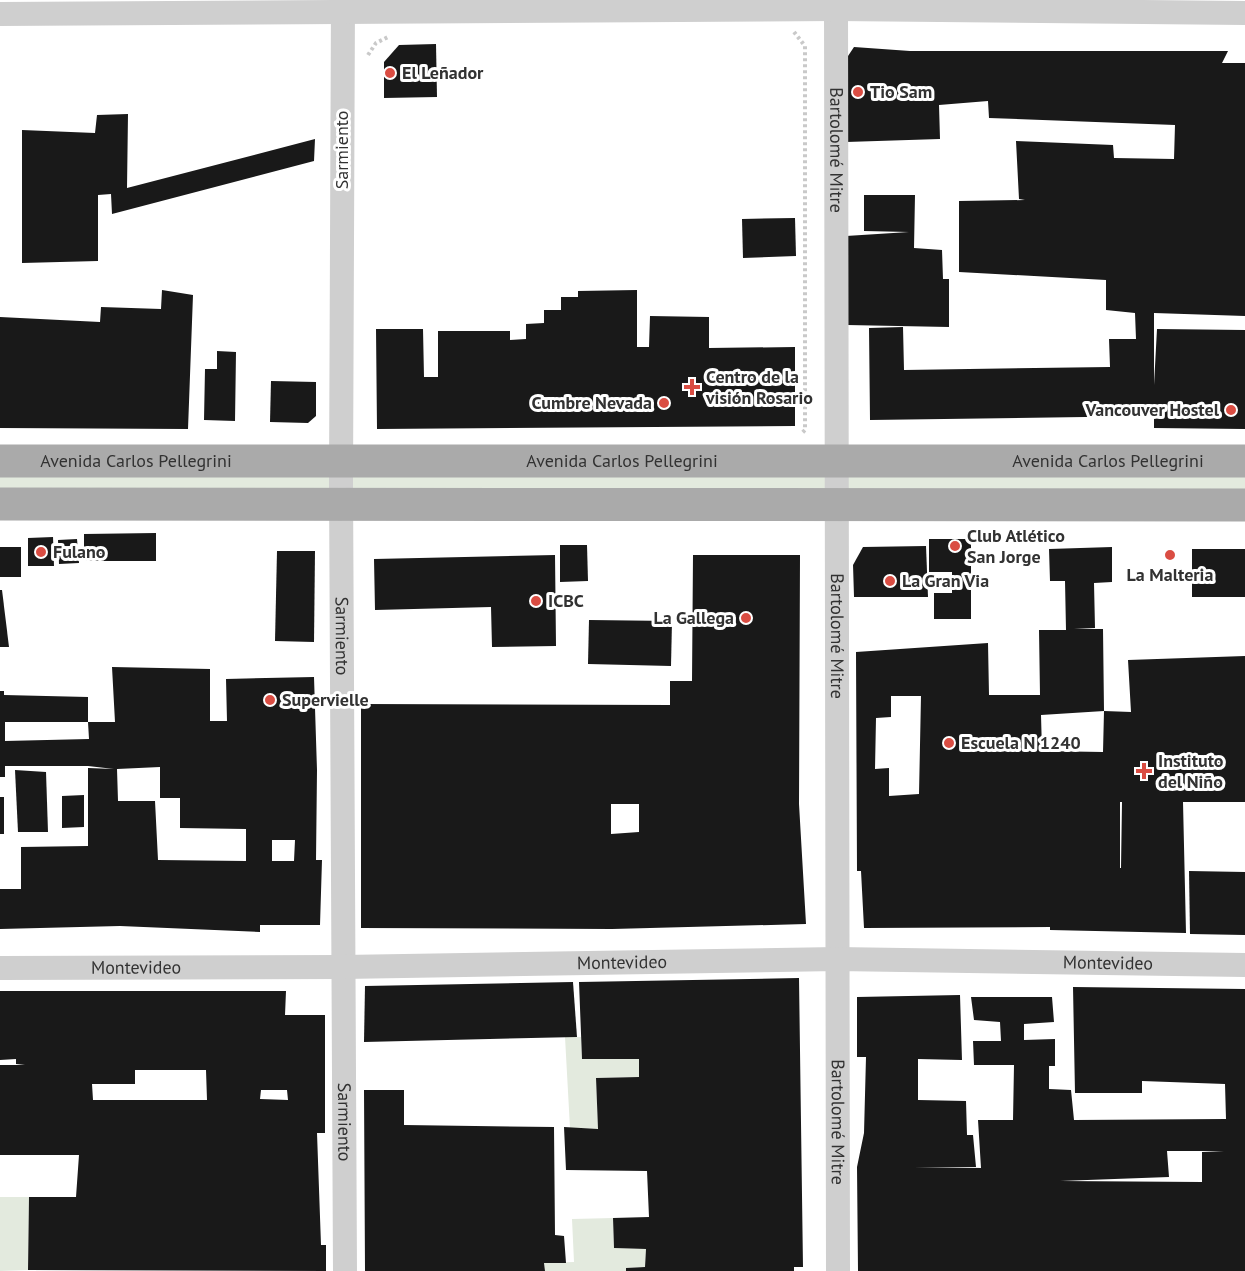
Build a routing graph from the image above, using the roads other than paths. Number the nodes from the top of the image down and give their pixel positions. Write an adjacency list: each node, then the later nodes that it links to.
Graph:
1 (836, 5): 2 (street); 3 (street); 7 (street, Bartolomé Mitre)
2 (343, 6): 4 (street); 6 (street, Sarmiento)
3 (1245, 13)
4 (0, 14)
5 (0, 461): 6 (main road, Avenida Carlos Pellegrini)
6 (342, 461): 7 (main road, Avenida Carlos Pellegrini); 10 (street, Sarmiento)
7 (835, 461): 8 (main road, Avenida Carlos Pellegrini); 12 (street, Bartolomé Mitre)
8 (1245, 461)
9 (0, 504): 10 (main road)
10 (341, 504): 12 (main road); 16 (street, Sarmiento)
11 (1245, 504): 12 (main road)
12 (836, 505): 13 (street, Bartolomé Mitre)
13 (837, 959): 14 (street, Montevideo); 16 (street, Montevideo); 18 (street, Bartolomé Mitre)
14 (1245, 965)
15 (0, 968): 16 (street, Montevideo)
16 (343, 968): 17 (street, Sarmiento)
17 (345, 1271)
18 (838, 1271)

